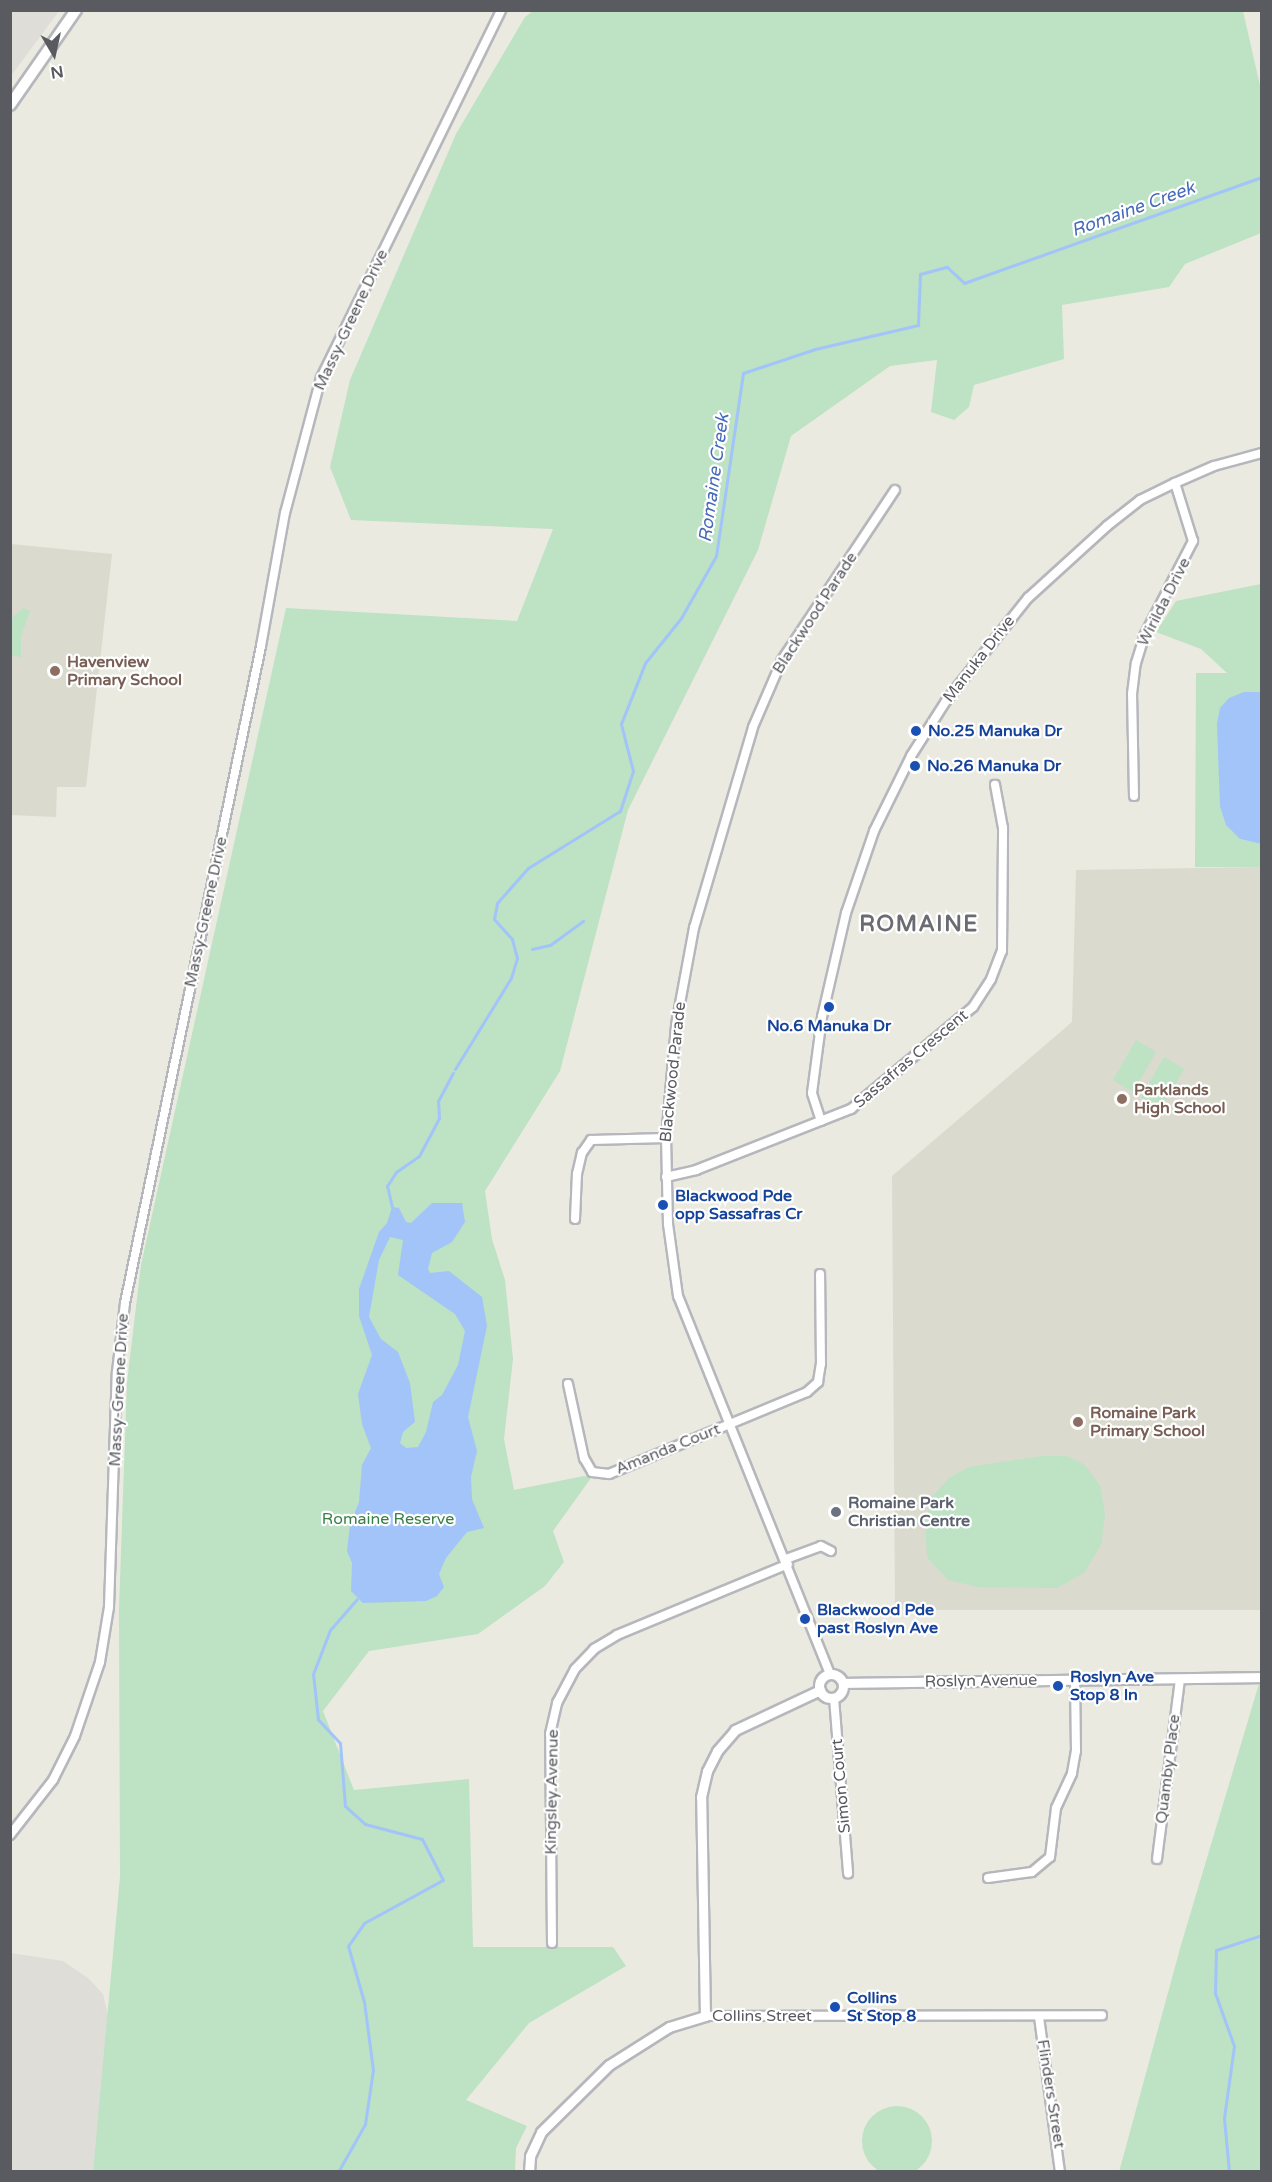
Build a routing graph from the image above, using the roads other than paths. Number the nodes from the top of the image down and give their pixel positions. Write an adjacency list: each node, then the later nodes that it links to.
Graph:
1 (76, 10): 3 (main road)
2 (501, 10): 25 (street, Massy-Greene Drive)
3 (10, 105)
4 (1262, 453): 5 (street, Manuka Drive)
5 (1175, 483): 8 (street, Wirilda Drive); 9 (street, Manuka Drive)
6 (895, 490): 10 (street, Blackwood Parade)
7 (995, 785): 9 (street, Sassafras Crescent)
8 (1134, 796)
9 (821, 1121): 11 (street, Sassafras Crescent)
10 (666, 1138): 11 (street, Blackwood Parade); 12 (street)
11 (666, 1177): 15 (street, Blackwood Parade)
12 (575, 1220)
13 (820, 1274): 15 (street)
14 (568, 1384): 15 (street, Amanda Court)
15 (729, 1425): 17 (street, Blackwood Parade)
16 (831, 1551): 17 (street, Kingsley Avenue)
17 (787, 1562): 18 (street, Blackwood Parade); 29 (street, Kingsley Avenue)
18 (830, 1674): 22 (street); 23 (street)
19 (1262, 1677): 21 (street, Roslyn Avenue)
20 (1075, 1679): 21 (street, Roslyn Avenue); 22 (street, Roslyn Avenue); 28 (street)
21 (1180, 1680): 26 (street, Quamby Place)
22 (843, 1683): 24 (street)
23 (819, 1690): 24 (street); 31 (street)
24 (834, 1698): 27 (street, Simon Court)
25 (10, 1835)
26 (1157, 1859)
27 (848, 1873)
28 (988, 1878)
29 (552, 1943)
30 (1102, 2015): 32 (street, Collins Street)
31 (705, 2016): 32 (street, Collins Street); 33 (street, Collins Street)
32 (1039, 2017): 34 (street, Flinders Street)
33 (529, 2172)
34 (1060, 2172)

